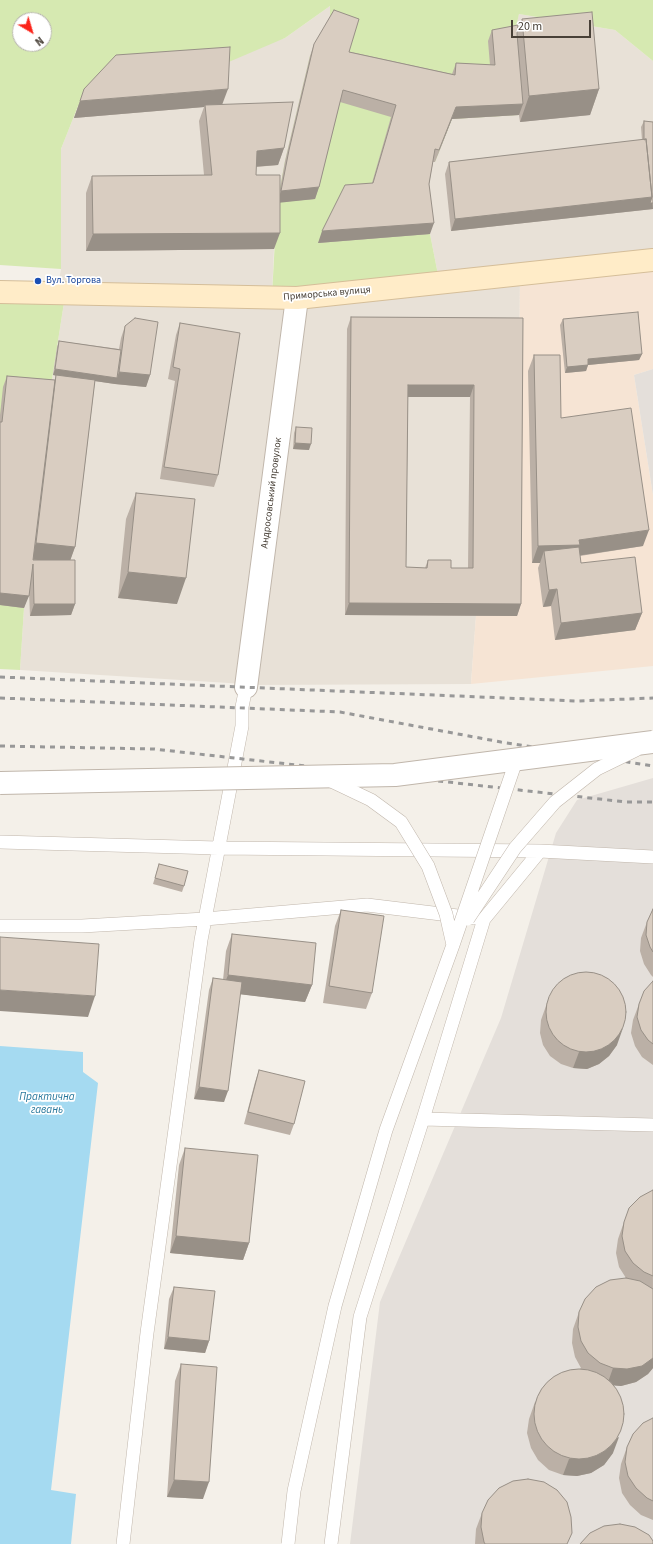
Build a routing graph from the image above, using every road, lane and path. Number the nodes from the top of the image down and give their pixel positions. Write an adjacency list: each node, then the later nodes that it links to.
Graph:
1 (653, 260): 3 (main road, Приморська вулиця)
2 (0, 292): 3 (main road, Приморська вулиця)
3 (297, 298): 4 (street, Андросовський провулок)
4 (246, 687): 10 (lane)
5 (652, 742): 6 (street, bridge); 16 (lane, bridge)
6 (516, 761): 7 (street, bridge); 16 (lane, bridge)
7 (324, 778): 8 (street, bridge); 16 (lane, bridge)
8 (0, 783)
9 (0, 842): 10 (lane)
10 (218, 848): 11 (lane); 13 (lane)
11 (540, 851): 12 (lane); 14 (lane)
12 (653, 857)
13 (206, 919): 14 (lane); 15 (lane); 19 (lane)
14 (484, 919): 17 (lane)
15 (0, 926)
16 (453, 945): 20 (lane, bridge)
17 (423, 1119): 18 (lane); 21 (lane)
18 (653, 1125)
19 (123, 1544)
20 (288, 1544)
21 (331, 1544)

